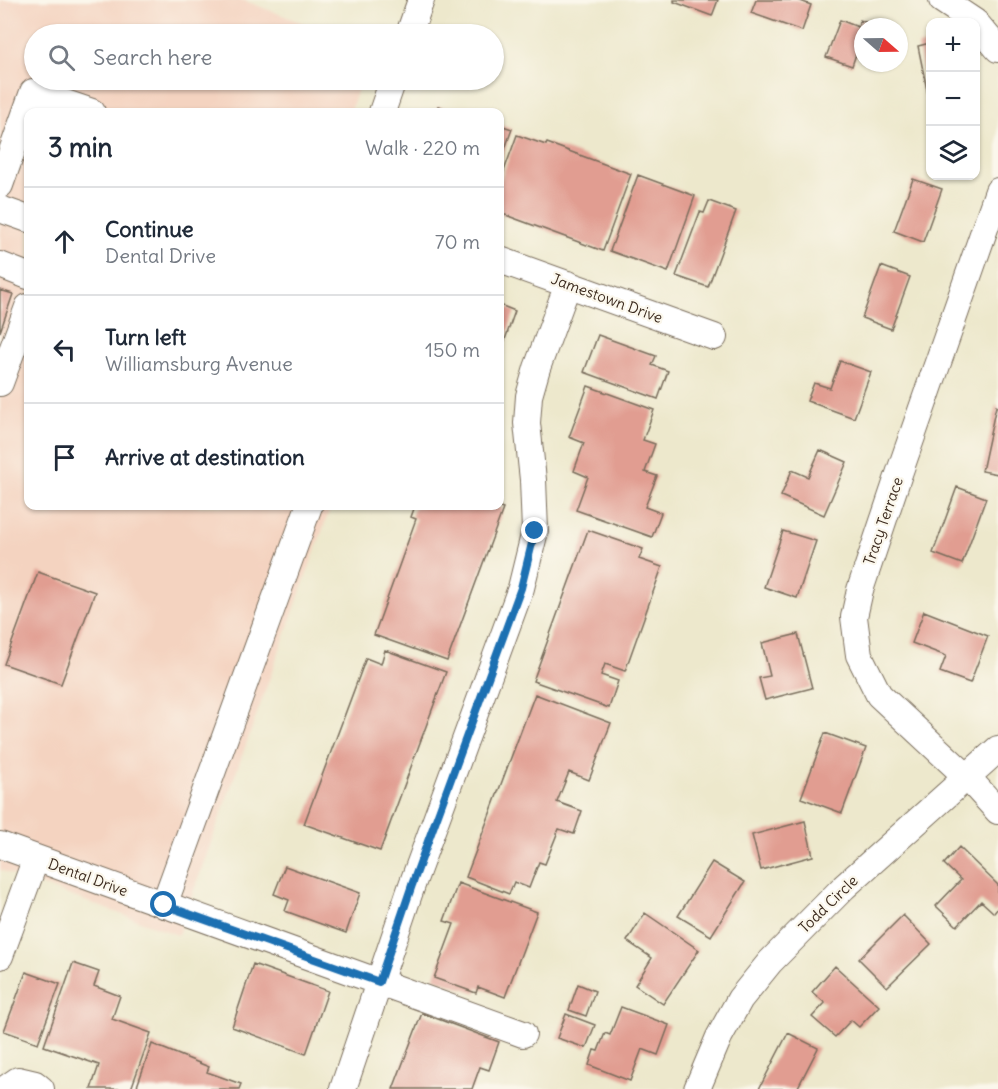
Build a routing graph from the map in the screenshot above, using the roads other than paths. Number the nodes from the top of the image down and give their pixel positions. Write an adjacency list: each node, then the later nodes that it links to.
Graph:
1 (421, 0): 4 (street)
2 (942, 0): 3 (street)
3 (968, 18)
4 (413, 24)
5 (980, 29): 6 (street)
6 (998, 49)
7 (390, 90): 10 (street)
8 (30, 108): 9 (street)
9 (80, 108)
10 (383, 108)
11 (24, 137): 12 (street)
12 (21, 152): 13 (street)
13 (0, 185)
14 (998, 191): 26 (street, Tracy Terrace)
15 (0, 209): 16 (street)
16 (24, 218)
17 (504, 261): 20 (street, Jamestown Drive)
18 (0, 265): 19 (street)
19 (24, 274)
20 (568, 284): 22 (street, Jamestown Drive); 32 (street)
21 (24, 318): 23 (street)
22 (714, 337)
23 (0, 383)
24 (308, 510): 30 (street)
25 (998, 750): 26 (street, Todd Circle)
26 (968, 778): 27 (street, Tracy Terrace); 37 (street, Todd Circle)
27 (998, 811)
28 (0, 845): 29 (street, Dental Drive)
29 (36, 858): 30 (street, Dental Drive); 31 (street)
30 (164, 905): 32 (street, Dental Drive)
31 (0, 956)
32 (379, 982): 33 (street, Dental Drive); 36 (street)
33 (524, 1034)
34 (5, 1089): 35 (street)
35 (41, 1089)
36 (343, 1089)
37 (697, 1089)

